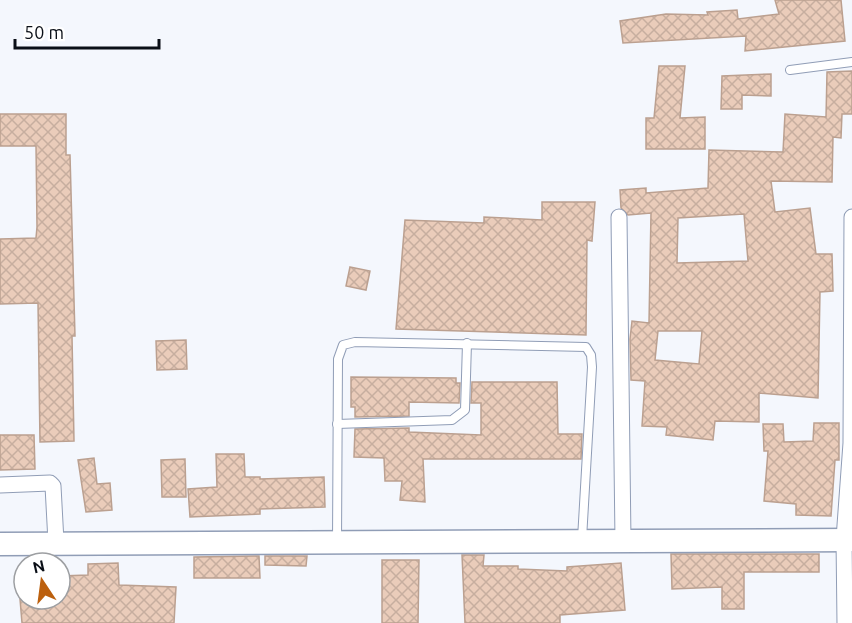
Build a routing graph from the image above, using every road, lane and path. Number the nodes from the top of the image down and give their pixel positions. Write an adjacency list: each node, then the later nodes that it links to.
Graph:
1 (852, 62): 2 (lane)
2 (790, 69)
3 (619, 217): 8 (street)
4 (852, 217): 9 (street)
5 (467, 343): 6 (lane); 6 (lane); 10 (lane)
6 (337, 424): 12 (lane)
7 (0, 485): 11 (street)
8 (623, 540): 9 (main road); 10 (main road)
9 (848, 540): 14 (street)
10 (582, 541): 12 (main road)
11 (56, 542): 12 (main road); 13 (main road)
12 (336, 543)
13 (0, 544)
14 (845, 623)

